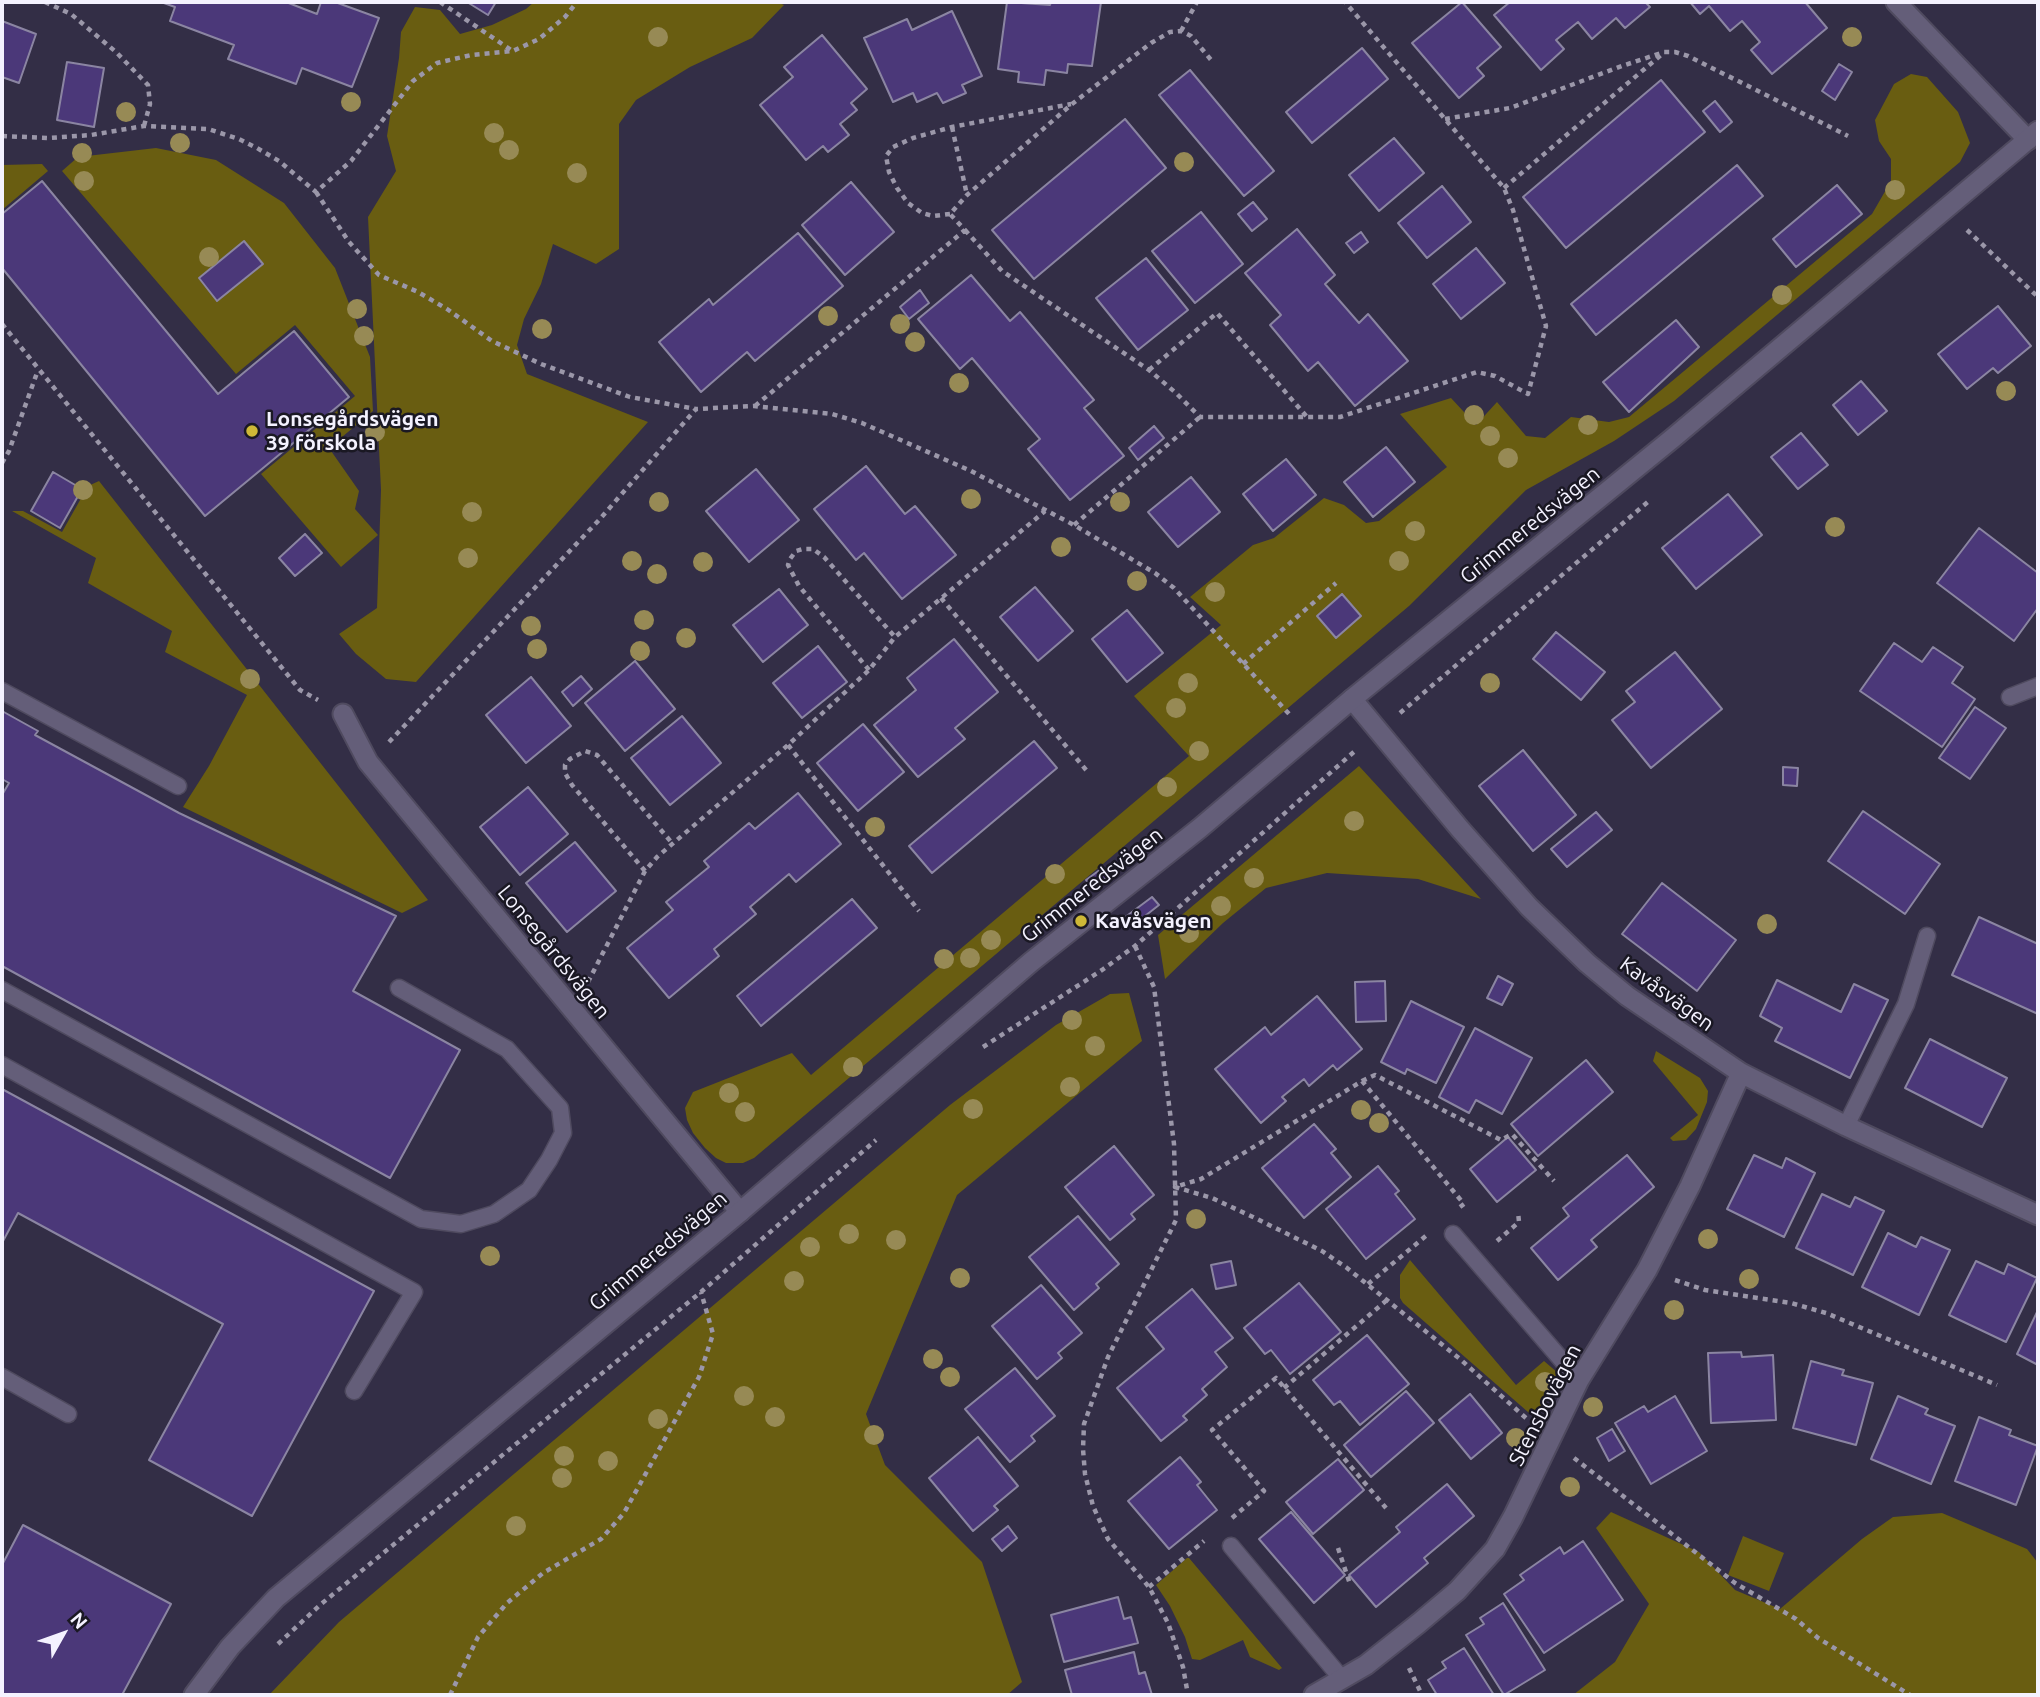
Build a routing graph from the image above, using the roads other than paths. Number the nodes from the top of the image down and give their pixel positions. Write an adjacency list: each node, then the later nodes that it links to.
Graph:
1 (1896, 2): 2 (street)
2 (2033, 136): 6 (street, Grimmeredsvägen)
3 (2038, 686): 5 (lane)
4 (2, 691): 8 (lane)
5 (2010, 697)
6 (1352, 699): 13 (street, Kavåsvägen); 15 (street, Grimmeredsvägen)
7 (343, 714): 15 (street, Lonsegårdsvägen)
8 (178, 786)
9 (1927, 936): 14 (lane)
10 (399, 988): 11 (lane)
11 (2, 990)
12 (2, 1065): 20 (lane)
13 (1741, 1073): 14 (street, Kavåsvägen); 19 (street, Stensbovägen)
14 (1846, 1126): 16 (street, Kavåsvägen)
15 (740, 1212): 24 (street, Grimmeredsvägen)
16 (2038, 1215)
17 (1453, 1234): 19 (lane)
18 (2, 1377): 21 (lane)
19 (1579, 1380): 23 (street, Stensbovägen)
20 (354, 1391)
21 (68, 1414)
22 (1231, 1546): 23 (lane)
23 (1342, 1679): 25 (street, Stensbovägen)
24 (194, 1695)
25 (1314, 1695)

